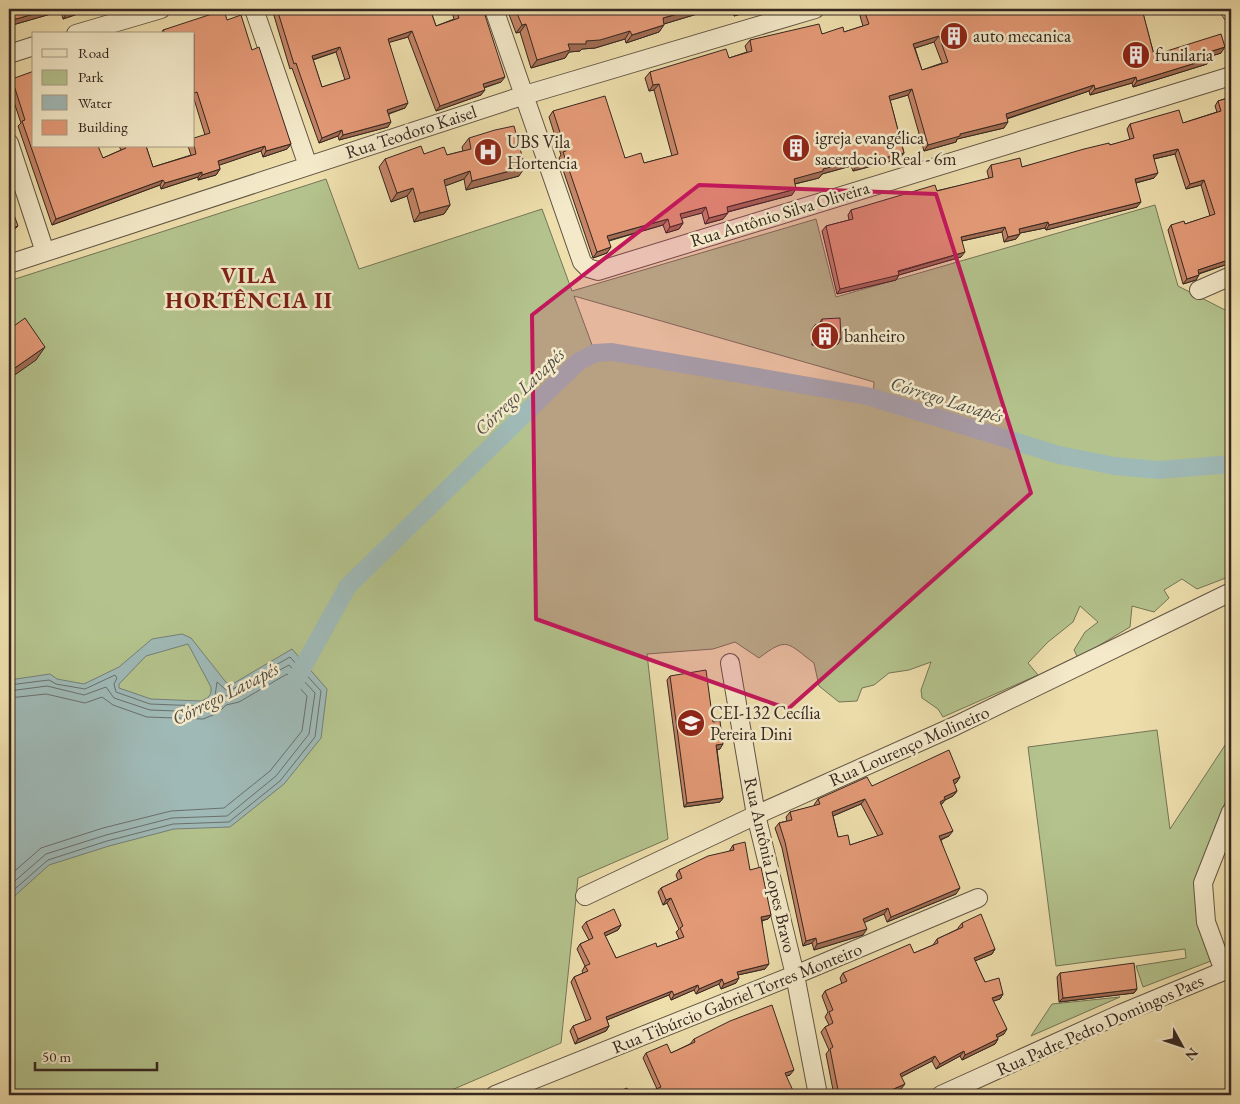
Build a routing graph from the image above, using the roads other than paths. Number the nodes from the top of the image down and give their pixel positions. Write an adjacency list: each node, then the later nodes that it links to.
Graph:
1 (161, 9): 5 (street)
2 (254, 9): 11 (street)
3 (494, 9): 9 (street)
4 (815, 9): 9 (street, Rua Teodoro Kaisel)
5 (83, 32)
6 (32, 47): 7 (street)
7 (9, 54)
8 (1231, 76): 9 (street, Rua Antônio Silva Oliveira)
9 (525, 95): 11 (street, Rua Teodoro Kaisel)
10 (9, 144): 12 (street)
11 (308, 166): 12 (street, Rua Teodoro Kaisel)
12 (45, 252): 13 (street, Rua Teodoro Kaisel)
13 (9, 264)
14 (1231, 276): 15 (street)
15 (1199, 290)
16 (1231, 592): 19 (street, Rua Lourenço Molineiro)
17 (730, 663): 19 (street, Rua Antônia Lopes Bravo)
18 (1231, 812): 22 (street)
19 (756, 815): 20 (street, Rua Lourenço Molineiro); 23 (street, Rua Antônia Lopes Bravo)
20 (584, 896)
21 (978, 898): 23 (street, Rua Tibúrcio Gabriel Torres Monteiro)
22 (1228, 969): 27 (street, Rua Padre Pedro Domingos Paes)
23 (795, 975): 24 (street, Rua Tibúrcio Gabriel Torres Monteiro); 26 (street, Rua Antônia Lopes Bravo)
24 (513, 1092): 25 (street, Rua Tibúrcio Gabriel Torres Monteiro)
25 (496, 1095)
26 (818, 1095)
27 (941, 1095)

